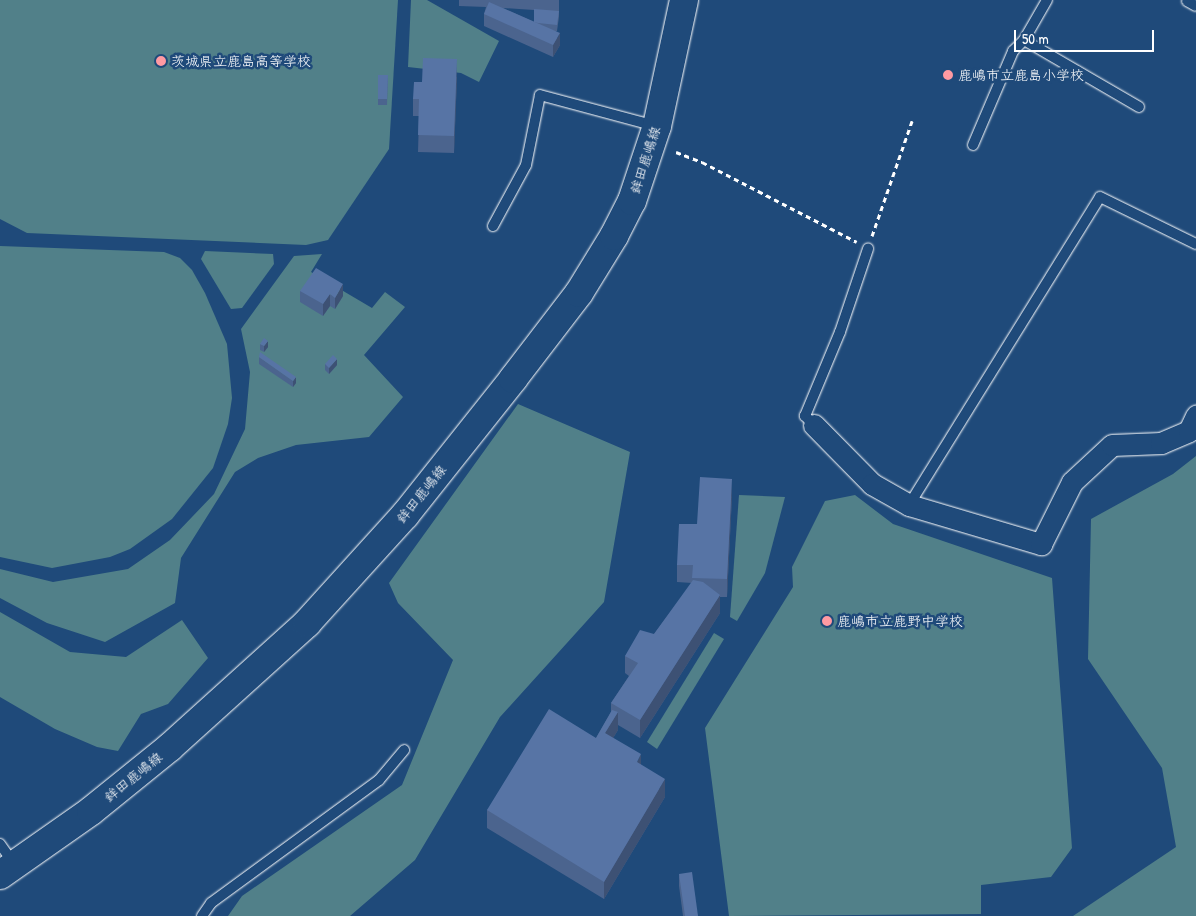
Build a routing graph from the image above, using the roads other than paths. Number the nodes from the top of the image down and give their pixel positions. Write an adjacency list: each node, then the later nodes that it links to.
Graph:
1 (684, 0): 5 (main road, 鉾田鹿嶋線)
2 (1047, 0): 3 (lane)
3 (1024, 40): 4 (lane); 6 (lane)
4 (1139, 107)
5 (657, 126): 7 (lane); 14 (main road, 鉾田鹿嶋線)
6 (973, 145)
7 (493, 226)
8 (1196, 244): 12 (lane)
9 (868, 248): 11 (lane)
10 (1196, 416): 12 (street)
11 (814, 425): 12 (street)
12 (909, 504)
13 (404, 750): 15 (lane)
14 (5, 861)
15 (202, 916)

